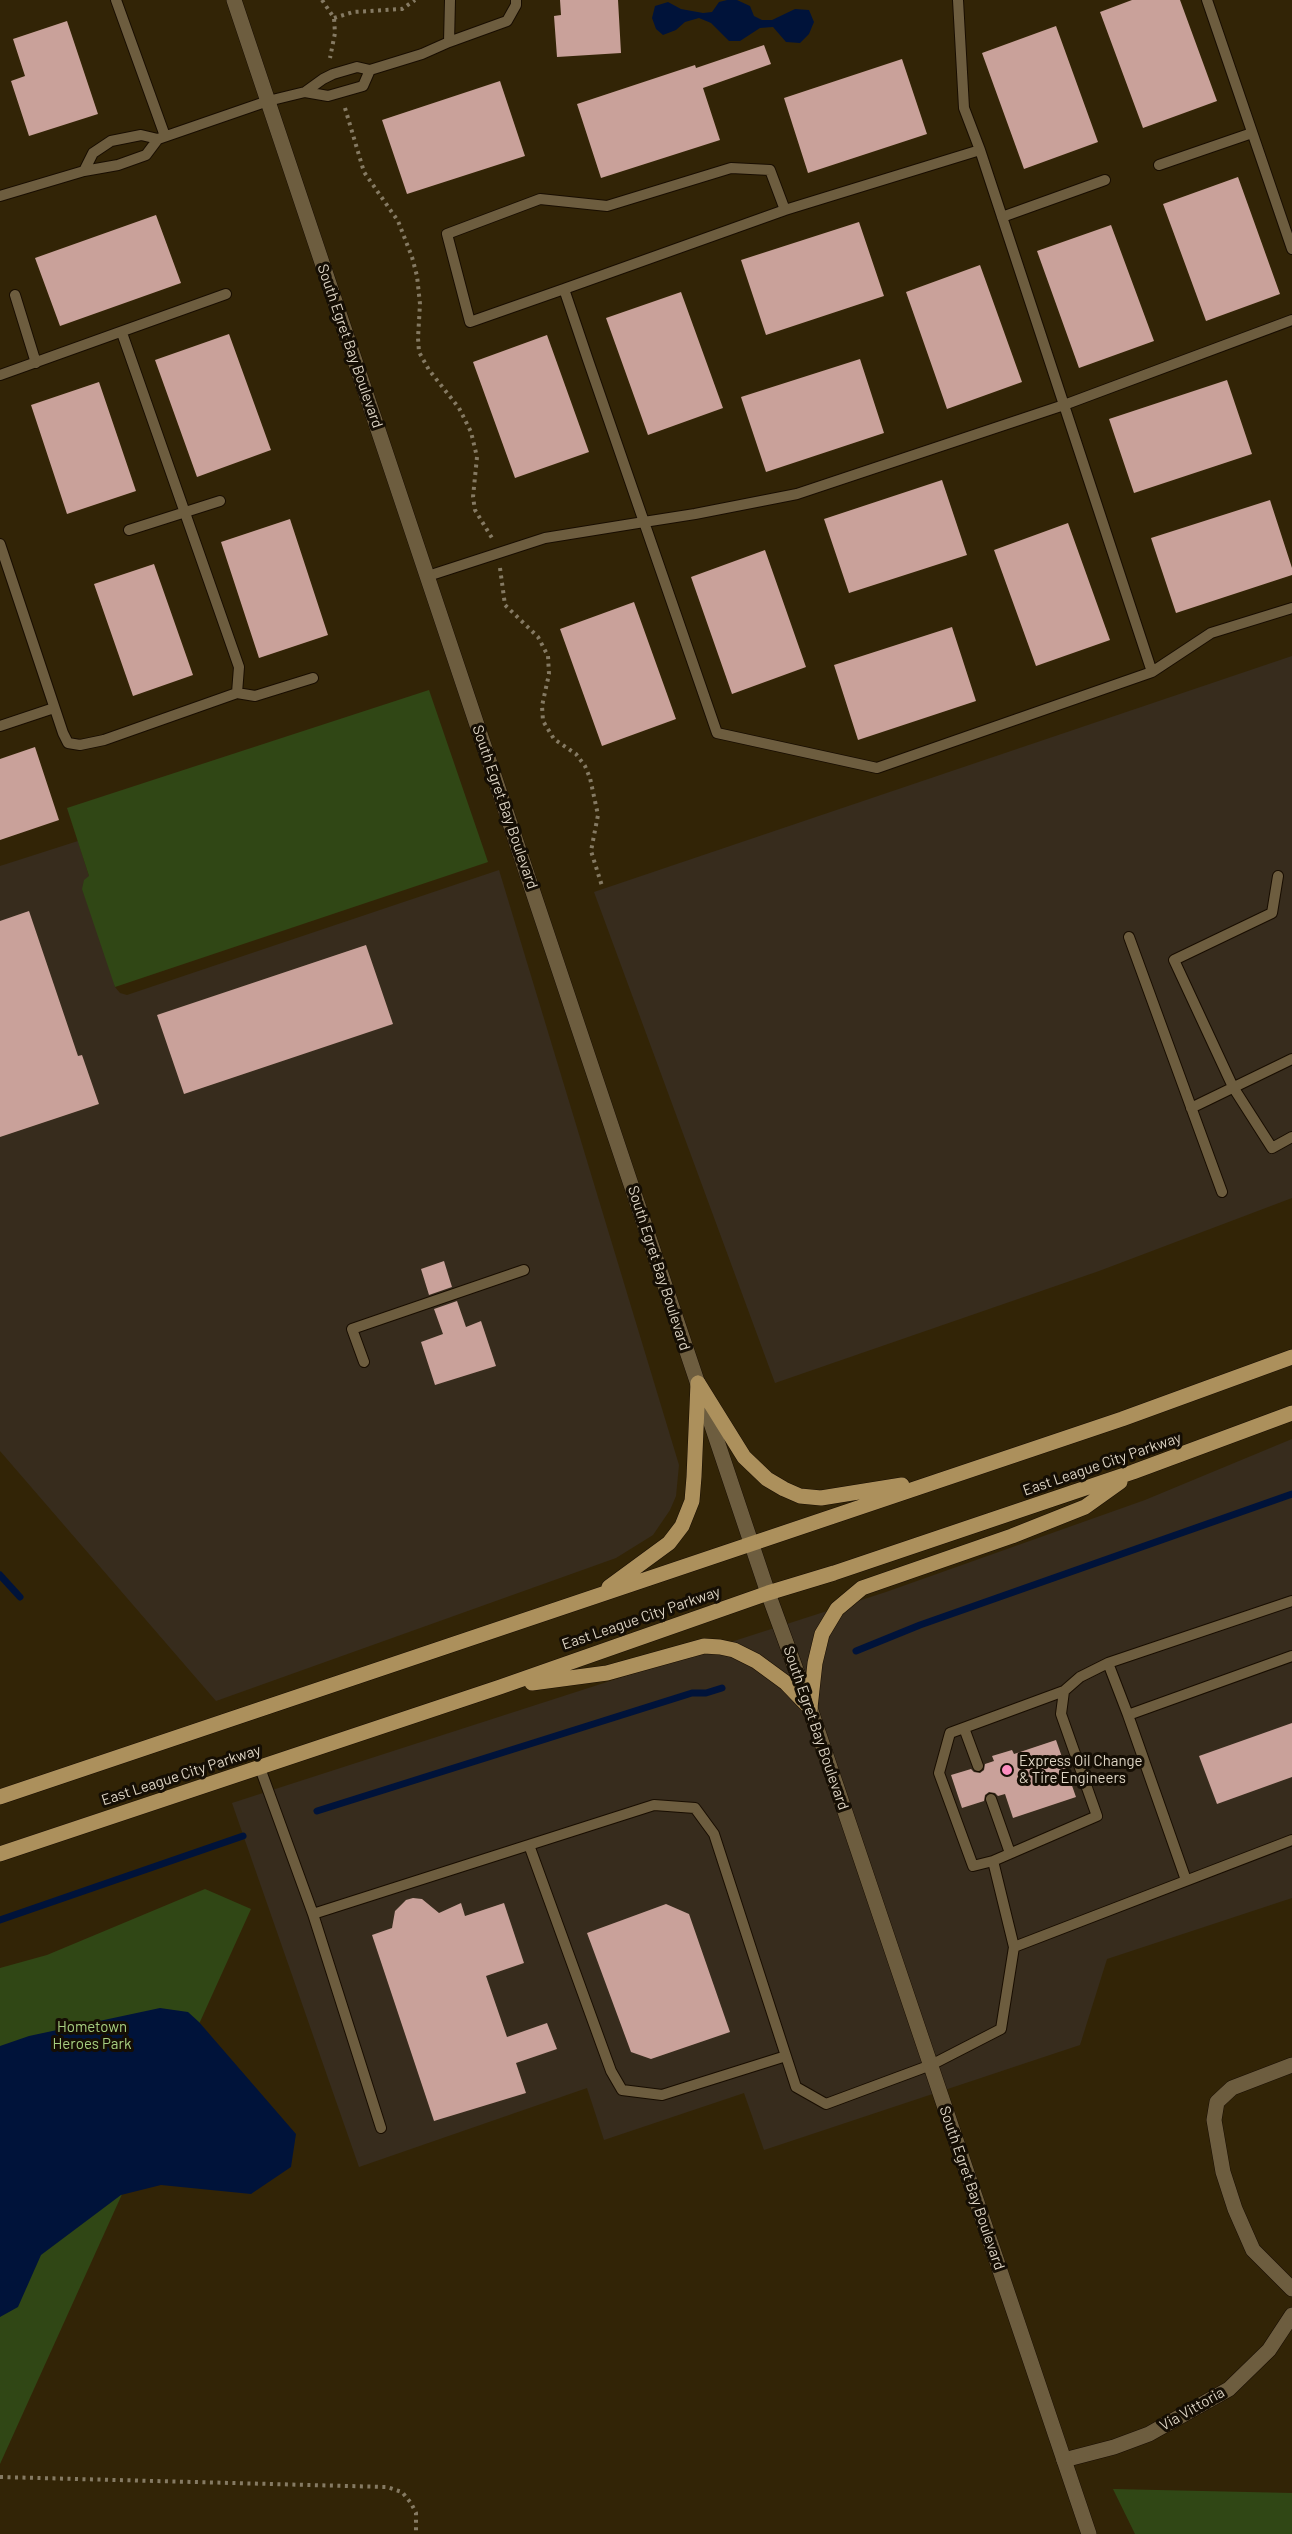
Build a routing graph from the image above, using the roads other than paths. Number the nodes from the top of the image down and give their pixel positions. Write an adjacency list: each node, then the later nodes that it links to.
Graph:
1 (116, 0): 12 (lane)
2 (234, 0): 10 (main road, South Egret Bay Boulevard)
3 (450, 0): 7 (lane)
4 (516, 0): 7 (lane)
5 (958, 0): 13 (lane)
6 (1207, 0): 11 (lane)
7 (449, 42): 8 (lane)
8 (370, 70): 9 (lane); 9 (lane)
9 (305, 92): 10 (lane)
10 (268, 101): 12 (lane); 34 (main road, South Egret Bay Boulevard)
11 (1252, 133): 14 (lane); 20 (lane)
12 (161, 137): 15 (lane); 15 (lane)
13 (980, 150): 18 (lane); 19 (lane)
14 (1159, 165)
15 (84, 171): 17 (lane)
16 (1105, 180): 19 (lane)
17 (0, 196)
18 (785, 210): 21 (lane); 21 (lane)
19 (1002, 217): 28 (lane)
20 (1292, 249)
21 (564, 289): 31 (lane)
22 (226, 294): 25 (lane)
23 (15, 295): 26 (lane)
24 (1292, 321): 28 (lane)
25 (122, 333): 26 (lane); 30 (lane)
26 (36, 363): 27 (lane)
27 (0, 375)
28 (1064, 405): 31 (lane); 36 (lane)
29 (220, 501): 30 (lane)
30 (186, 512): 32 (lane); 38 (lane)
31 (644, 522): 34 (lane); 36 (lane)
32 (129, 530)
33 (0, 543): 39 (lane)
34 (428, 576): 51 (main road, South Egret Bay Boulevard)
35 (1292, 608): 36 (lane)
36 (1152, 672)
37 (313, 678): 38 (lane)
38 (237, 693): 39 (lane)
39 (54, 708): 40 (lane)
40 (0, 726)
41 (1278, 876): 44 (lane)
42 (1129, 937): 45 (lane)
43 (1292, 1059): 44 (lane)
44 (1233, 1087): 45 (lane); 46 (lane)
45 (1191, 1107): 47 (lane)
46 (1292, 1137)
47 (1222, 1192)
48 (524, 1270): 50 (lane)
49 (1292, 1357): 54 (main road)
50 (364, 1362)
51 (698, 1383): 54 (main road); 55 (main road, South Egret Bay Boulevard); 57 (main road)
52 (1292, 1413): 53 (main road, East League City Parkway)
53 (1133, 1472): 56 (main road, East League City Parkway); 63 (main road)
54 (944, 1479): 55 (main road)
55 (751, 1542): 56 (main road, South Egret Bay Boulevard); 57 (main road)
56 (768, 1593): 61 (main road, East League City Parkway); 63 (main road, South Egret Bay Boulevard)
57 (598, 1595): 68 (main road)
58 (1292, 1602): 60 (lane)
59 (1292, 1656): 64 (lane)
60 (1108, 1663): 62 (lane); 64 (lane)
61 (500, 1687): 63 (main road); 67 (main road, East League City Parkway)
62 (1064, 1691): 65 (lane); 72 (lane)
63 (810, 1708): 79 (main road, South Egret Bay Boulevard)
64 (1128, 1715): 75 (lane)
65 (964, 1728): 66 (lane); 74 (lane)
66 (978, 1766)
67 (260, 1768): 73 (main road, East League City Parkway); 76 (lane)
68 (0, 1797)
69 (991, 1799): 72 (lane)
70 (1292, 1840): 75 (lane)
71 (529, 1845): 76 (lane); 78 (lane); 78 (lane)
72 (1010, 1853): 74 (lane)
73 (0, 1854)
74 (993, 1861): 77 (lane)
75 (1186, 1880): 77 (lane)
76 (313, 1914): 81 (lane)
77 (1014, 1947): 79 (lane)
78 (786, 2056): 79 (lane)
79 (931, 2065): 84 (main road, South Egret Bay Boulevard)
80 (1292, 2065): 82 (main road)
81 (381, 2128)
82 (1292, 2289)
83 (1292, 2315): 84 (main road, Via Vittoria)
84 (1064, 2460): 85 (main road, South Egret Bay Boulevard)
85 (1089, 2534)

